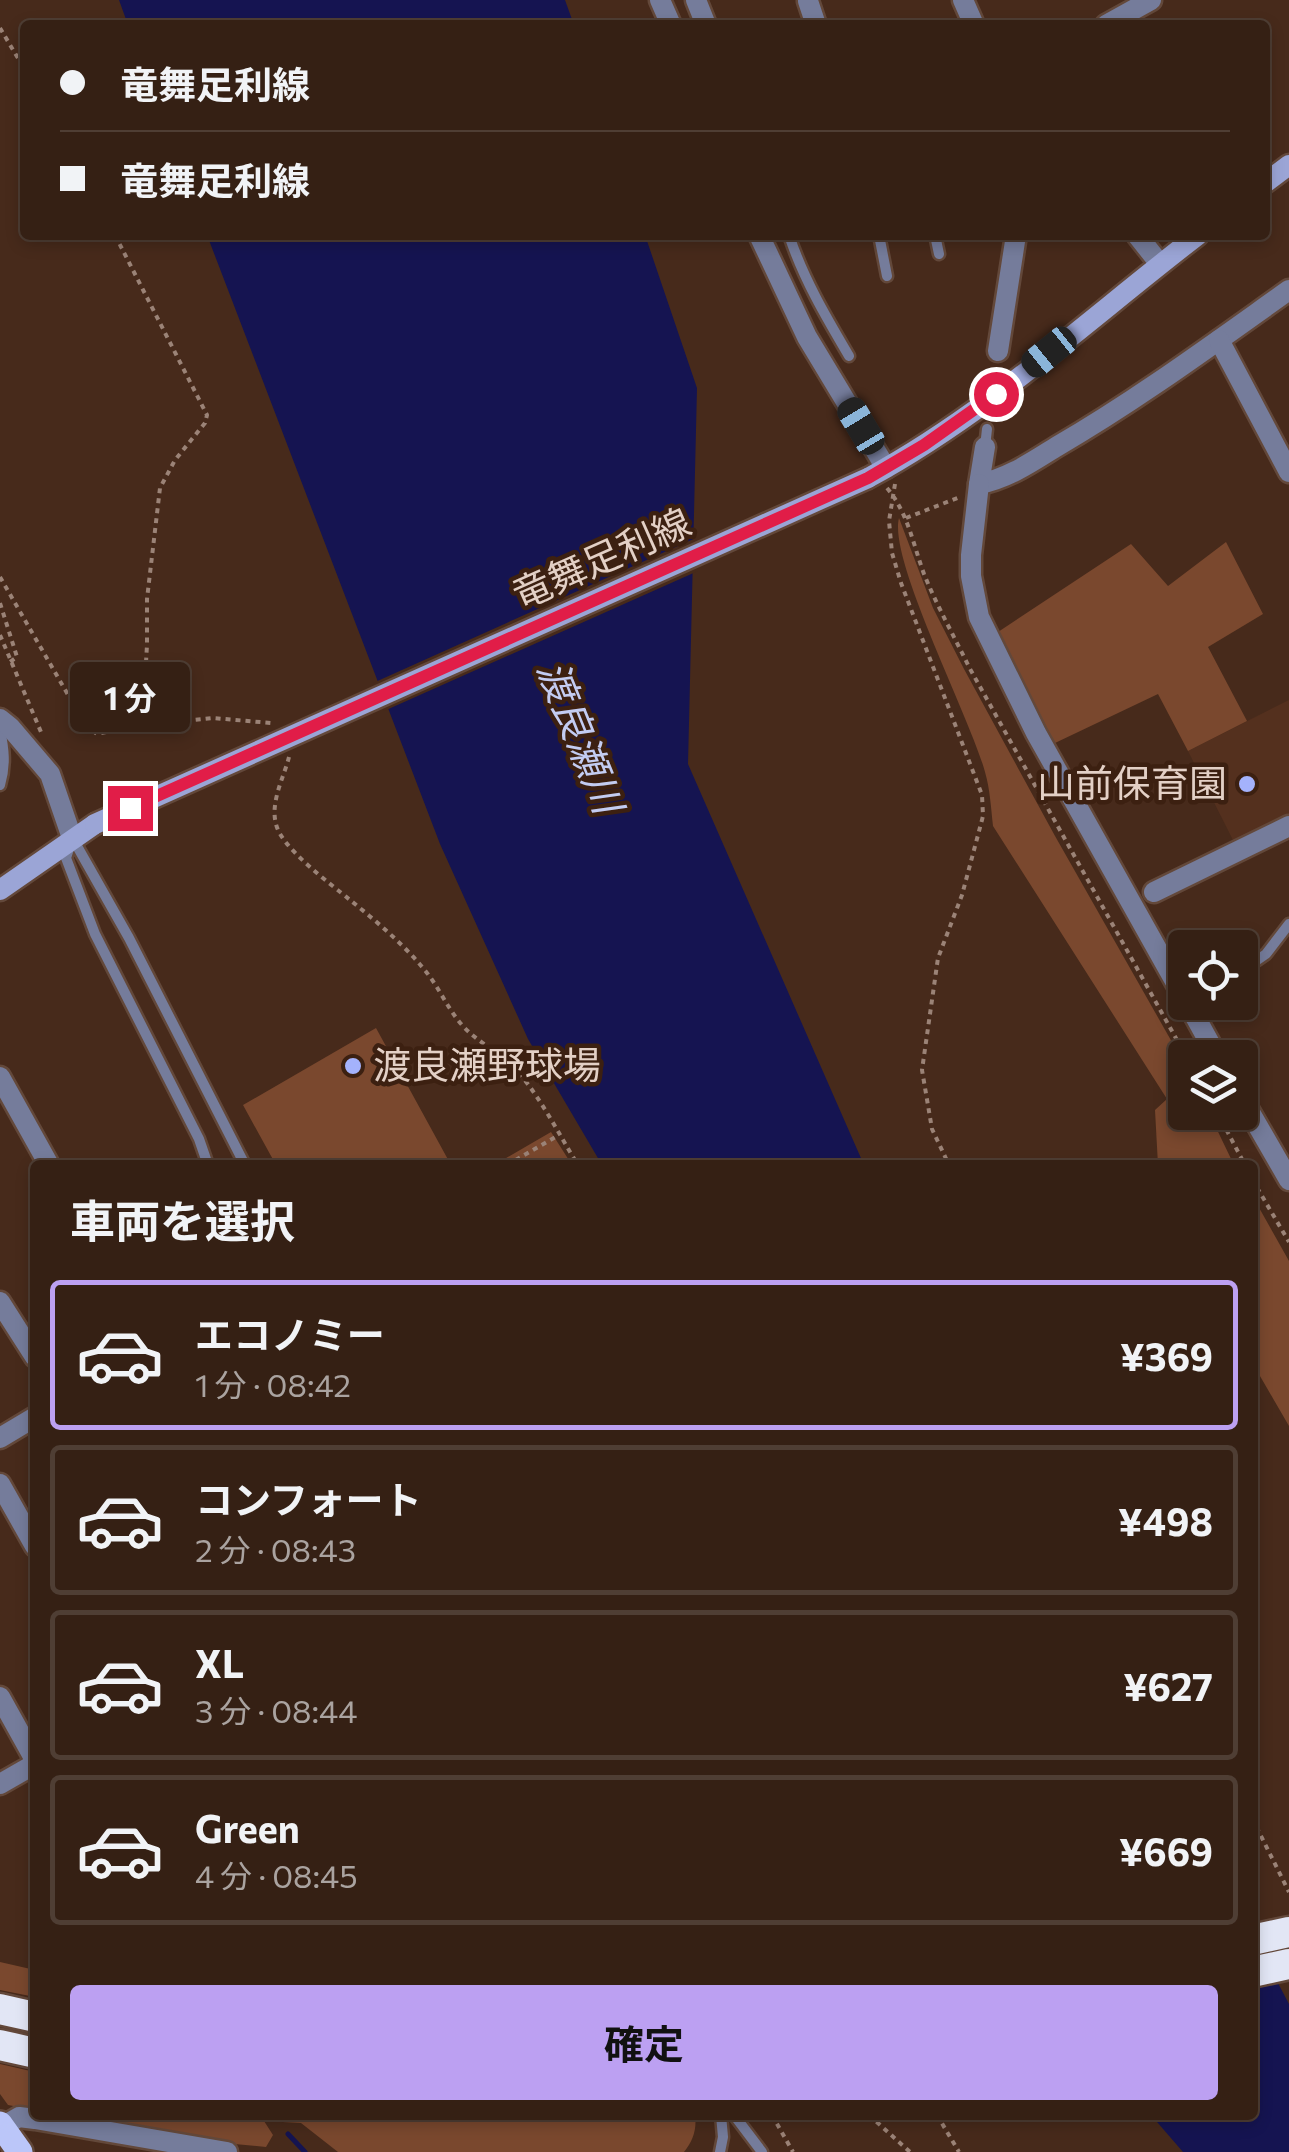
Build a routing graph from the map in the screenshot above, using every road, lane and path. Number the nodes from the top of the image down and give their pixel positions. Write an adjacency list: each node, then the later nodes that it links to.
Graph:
1 (1151, 0): 2 (street)
2 (1115, 20)
3 (0, 28): 4 (path)
4 (20, 62)
5 (119, 240): 32 (path)
6 (761, 240): 22 (street)
7 (791, 240): 18 (lane)
8 (881, 240): 15 (lane)
9 (937, 240): 13 (lane)
10 (1015, 240): 19 (street)
11 (1141, 240): 14 (street)
12 (1191, 240): 14 (main road, 竜舞足利線)
13 (939, 254)
14 (1160, 264): 22 (main road, 竜舞足利線)
15 (887, 276)
16 (1289, 290): 17 (street)
17 (1219, 340): 21 (street); 23 (street)
18 (849, 356)
19 (997, 358)
20 (986, 438): 23 (street)
21 (1289, 472)
22 (878, 473): 39 (main road, 竜舞足利線, bridge)
23 (972, 490): 26 (path); 44 (street)
24 (892, 504): 55 (path)
25 (902, 510): 26 (path)
26 (906, 518): 45 (path)
27 (0, 577): 32 (path)
28 (0, 603): 30 (path)
29 (0, 635): 30 (path)
30 (10, 662): 35 (path)
31 (0, 719): 39 (street)
32 (136, 726): 33 (path)
33 (280, 726)
34 (0, 729): 37 (lane)
35 (43, 738)
36 (291, 748): 49 (path)
37 (0, 784)
38 (1289, 826): 41 (street)
39 (72, 838): 40 (main road, 竜舞足利線); 51 (lane); 52 (lane)
40 (0, 890)
41 (1154, 892)
42 (1289, 924): 43 (lane)
43 (1258, 960)
44 (1168, 969)
45 (1177, 1040)
46 (0, 1077): 50 (street)
47 (1258, 1126): 57 (street)
48 (1227, 1130): 56 (path)
49 (559, 1135): 53 (path); 54 (path)
50 (46, 1160)
51 (206, 1160)
52 (242, 1160)
53 (516, 1160)
54 (575, 1160)
55 (947, 1160)
56 (1242, 1160)
57 (1289, 1180)
58 (1258, 1188): 59 (path)
59 (1289, 1242)
60 (1, 1308): 61 (street)
61 (30, 1350)
62 (30, 1420): 63 (street)
63 (0, 1438)
64 (0, 1484): 65 (street)
65 (30, 1537)
66 (0, 1697): 67 (street)
67 (30, 1753)
68 (30, 1765): 69 (street)
69 (0, 1784)
70 (1258, 1830): 71 (path)
71 (1289, 1892)
72 (1289, 1932): 73 (highway)
73 (1258, 1939)
74 (1289, 1964): 75 (highway)
75 (1258, 1971)
76 (0, 2009): 77 (highway)
77 (30, 2016)
78 (0, 2045): 79 (highway)
79 (30, 2052)
80 (30, 2118): 87 (street)
81 (41, 2120): 89 (street)
82 (721, 2120): 90 (lane)
83 (738, 2120): 91 (lane)
84 (775, 2120): 92 (path)
85 (875, 2120): 93 (path)
86 (940, 2120): 94 (path)
87 (1, 2126): 88 (main road)
88 (20, 2152)
89 (227, 2152)
90 (720, 2152)
91 (762, 2152)
92 (793, 2152)
93 (910, 2152)
94 (959, 2152)

